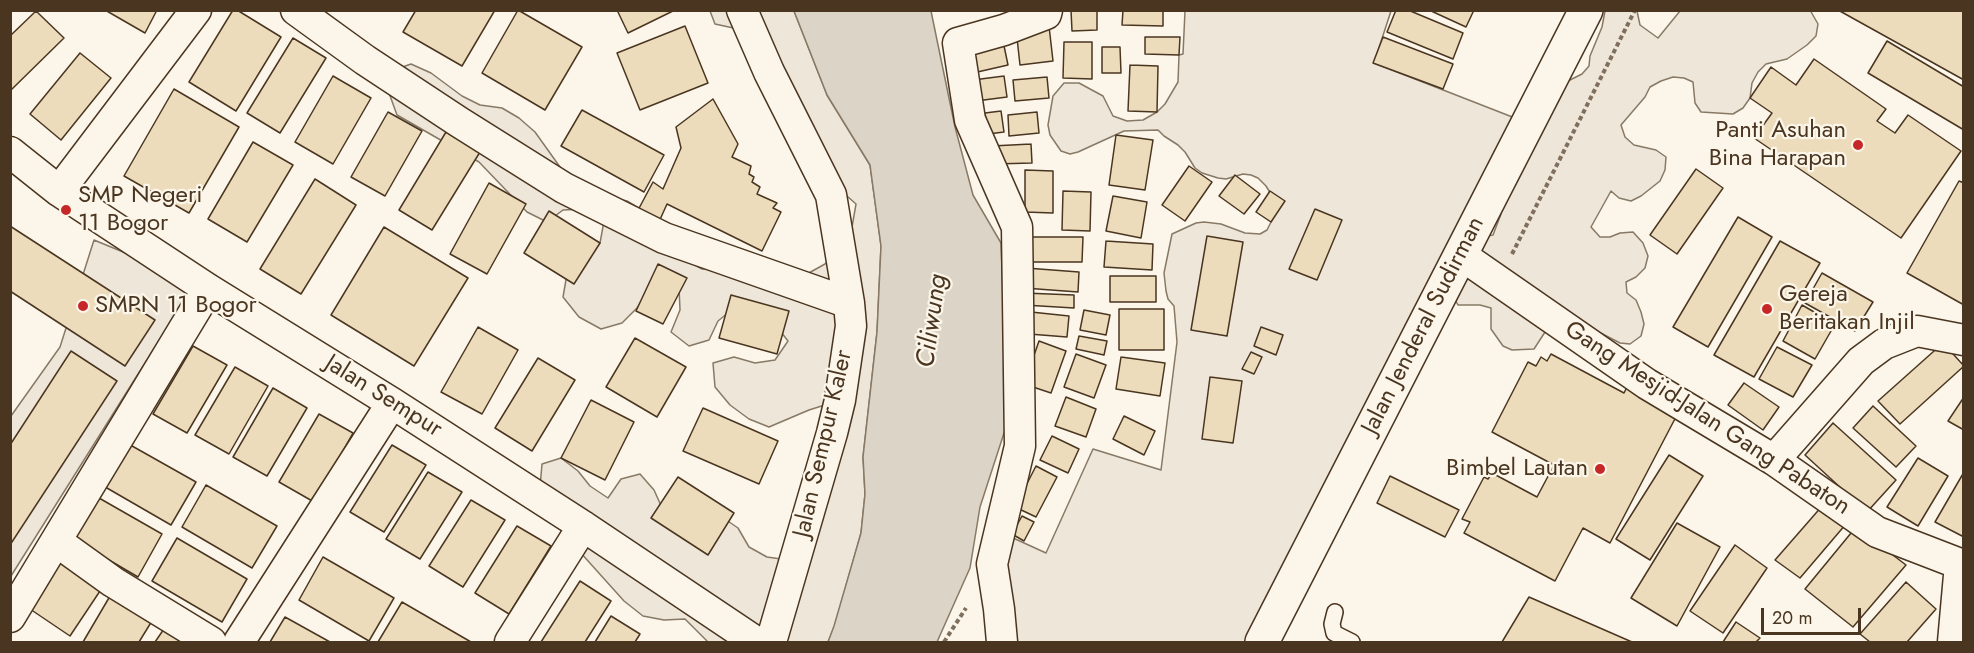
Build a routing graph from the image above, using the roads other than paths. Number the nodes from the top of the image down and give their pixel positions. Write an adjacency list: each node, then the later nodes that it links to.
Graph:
1 (195, 10): 7 (street)
2 (296, 10): 10 (street)
3 (742, 10): 10 (street, Jalan Sempur Kaler)
4 (1047, 10): 24 (street)
5 (1586, 10): 8 (main road, Jalan Jenderal Sudirman)
6 (10, 152): 7 (street, Jalan Sempur)
7 (59, 191): 9 (street, Jalan Sempur)
8 (1461, 255): 13 (street, Gang Mesjid-Jalan Gang Pabaton); 25 (main road, Jalan Jenderal Sudirman)
9 (208, 288): 12 (street, Jalan Sempur); 15 (street)
10 (849, 303): 23 (street, Jalan Sempur Kaler)
11 (1964, 340): 13 (street)
12 (393, 403): 14 (street, Jalan Sempur); 20 (street)
13 (1774, 460): 16 (street, Gang Mesjid-Jalan Gang Pabaton)
14 (583, 526): 21 (street); 22 (street, Jalan Sempur)
15 (56, 541): 18 (street); 19 (street)
16 (1962, 564): 27 (street)
17 (1335, 612): 26 (lane)
18 (10, 617)
19 (211, 642)
20 (239, 642)
21 (510, 642)
22 (756, 642)
23 (771, 642)
24 (1002, 642)
25 (1262, 642)
26 (1352, 642)
27 (1953, 642)

